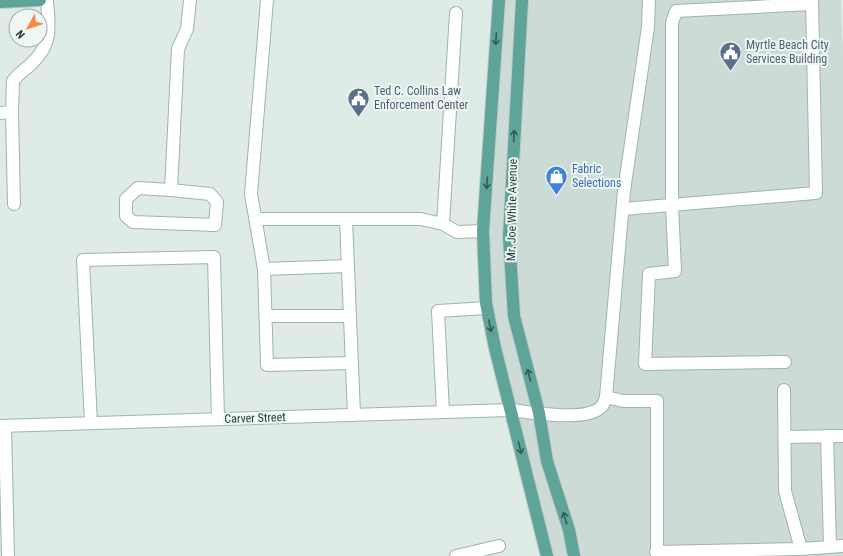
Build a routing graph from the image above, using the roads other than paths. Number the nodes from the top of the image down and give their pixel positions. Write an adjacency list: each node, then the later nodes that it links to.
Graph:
1 (40, 0): 8 (main road)
2 (47, 0): 11 (street)
3 (190, 0): 12 (street)
4 (267, 0): 16 (street)
5 (498, 0): 19 (main road, Mr. Joe White Avenue, one-way to 19)
6 (522, 0): 31 (main road, Mr. Joe White Avenue, one-way to 6)
7 (649, 0): 15 (street)
8 (0, 2)
9 (812, 2): 14 (street); 14 (street)
10 (456, 13): 18 (street)
11 (6, 112): 13 (street)
12 (171, 190): 12 (street)
13 (14, 204)
14 (672, 205): 15 (street); 26 (street)
15 (623, 209): 28 (street)
16 (256, 219): 17 (street); 21 (street)
17 (346, 219): 18 (street); 20 (street)
18 (443, 224): 19 (street)
19 (483, 231): 22 (main road, Mr. Joe White Avenue)
20 (348, 266): 21 (street); 24 (street)
21 (264, 269): 23 (street)
22 (487, 308): 29 (main road, Mr. Joe White Avenue, one-way to 29); 30 (street)
23 (266, 316): 24 (street); 25 (street)
24 (350, 316): 25 (street)
25 (352, 362): 32 (street)
26 (785, 362)
27 (784, 390): 38 (street)
28 (606, 397): 31 (street, Carver Street); 43 (street)
29 (511, 410): 30 (street, Carver Street); 31 (street, Carver Street); 46 (main road, Mr. Joe White Avenue, one-way to 46)
30 (443, 412): 32 (street, Carver Street)
31 (539, 413): 47 (main road, Mr. Joe White Avenue, one-way to 31)
32 (354, 415): 33 (street, Carver Street)
33 (218, 419): 34 (street, Carver Street); 34 (street)
34 (91, 423): 35 (street, Carver Street)
35 (2, 426): 44 (street)
36 (827, 436): 37 (street); 38 (street); 40 (street)
37 (843, 436)
38 (785, 437): 42 (street)
39 (499, 546): 45 (street)
40 (830, 546): 41 (street); 42 (street)
41 (843, 546)
42 (801, 549): 43 (street)
43 (656, 554)
44 (8, 556)
45 (456, 556)
46 (547, 556)
47 (574, 556)

